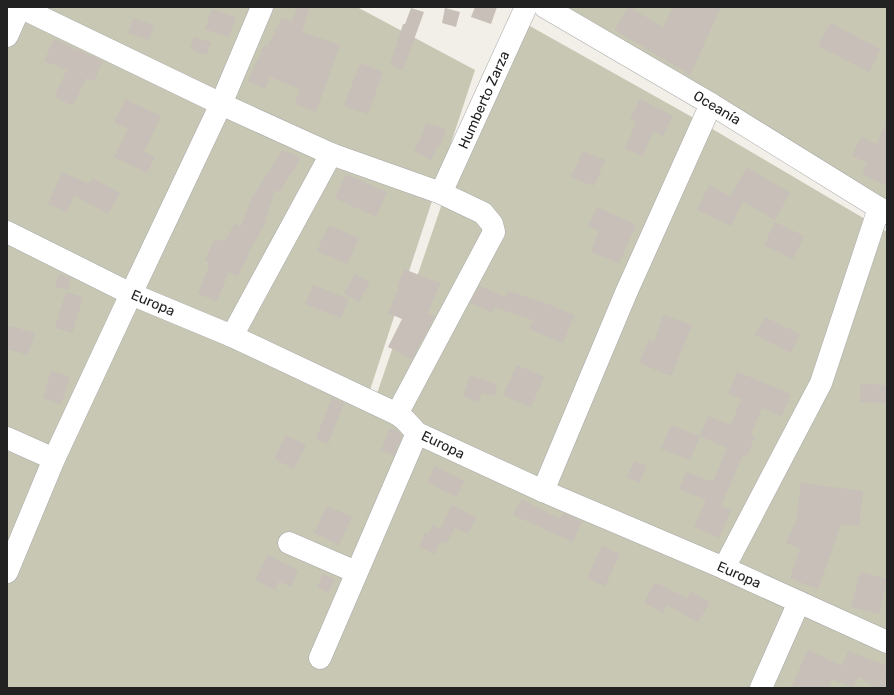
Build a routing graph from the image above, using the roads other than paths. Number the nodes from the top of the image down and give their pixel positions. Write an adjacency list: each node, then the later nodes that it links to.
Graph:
1 (20, 7): 5 (street); 6 (street)
2 (262, 7): 6 (street)
3 (526, 7): 9 (street, Humberto Zarza)
4 (545, 7): 7 (street, Oceanía)
5 (7, 36)
6 (221, 104): 8 (street); 12 (street)
7 (711, 104): 10 (street, Oceanía); 18 (street)
8 (331, 154): 9 (street); 13 (street)
9 (441, 193): 14 (street)
10 (883, 210): 20 (street)
11 (7, 232): 12 (street, Europa)
12 (131, 294): 13 (street, Europa); 17 (street)
13 (232, 336): 14 (street, Europa)
14 (397, 414): 15 (street, Europa)
15 (417, 433): 18 (street, Europa); 22 (street)
16 (7, 438): 17 (street)
17 (54, 459): 21 (street)
18 (543, 491): 20 (street, Europa)
19 (288, 543): 22 (street)
20 (724, 568): 23 (street, Europa)
21 (7, 572)
22 (356, 572): 25 (street)
23 (799, 602): 24 (street, Europa); 26 (street)
24 (887, 642)
25 (320, 658)
26 (761, 688)

